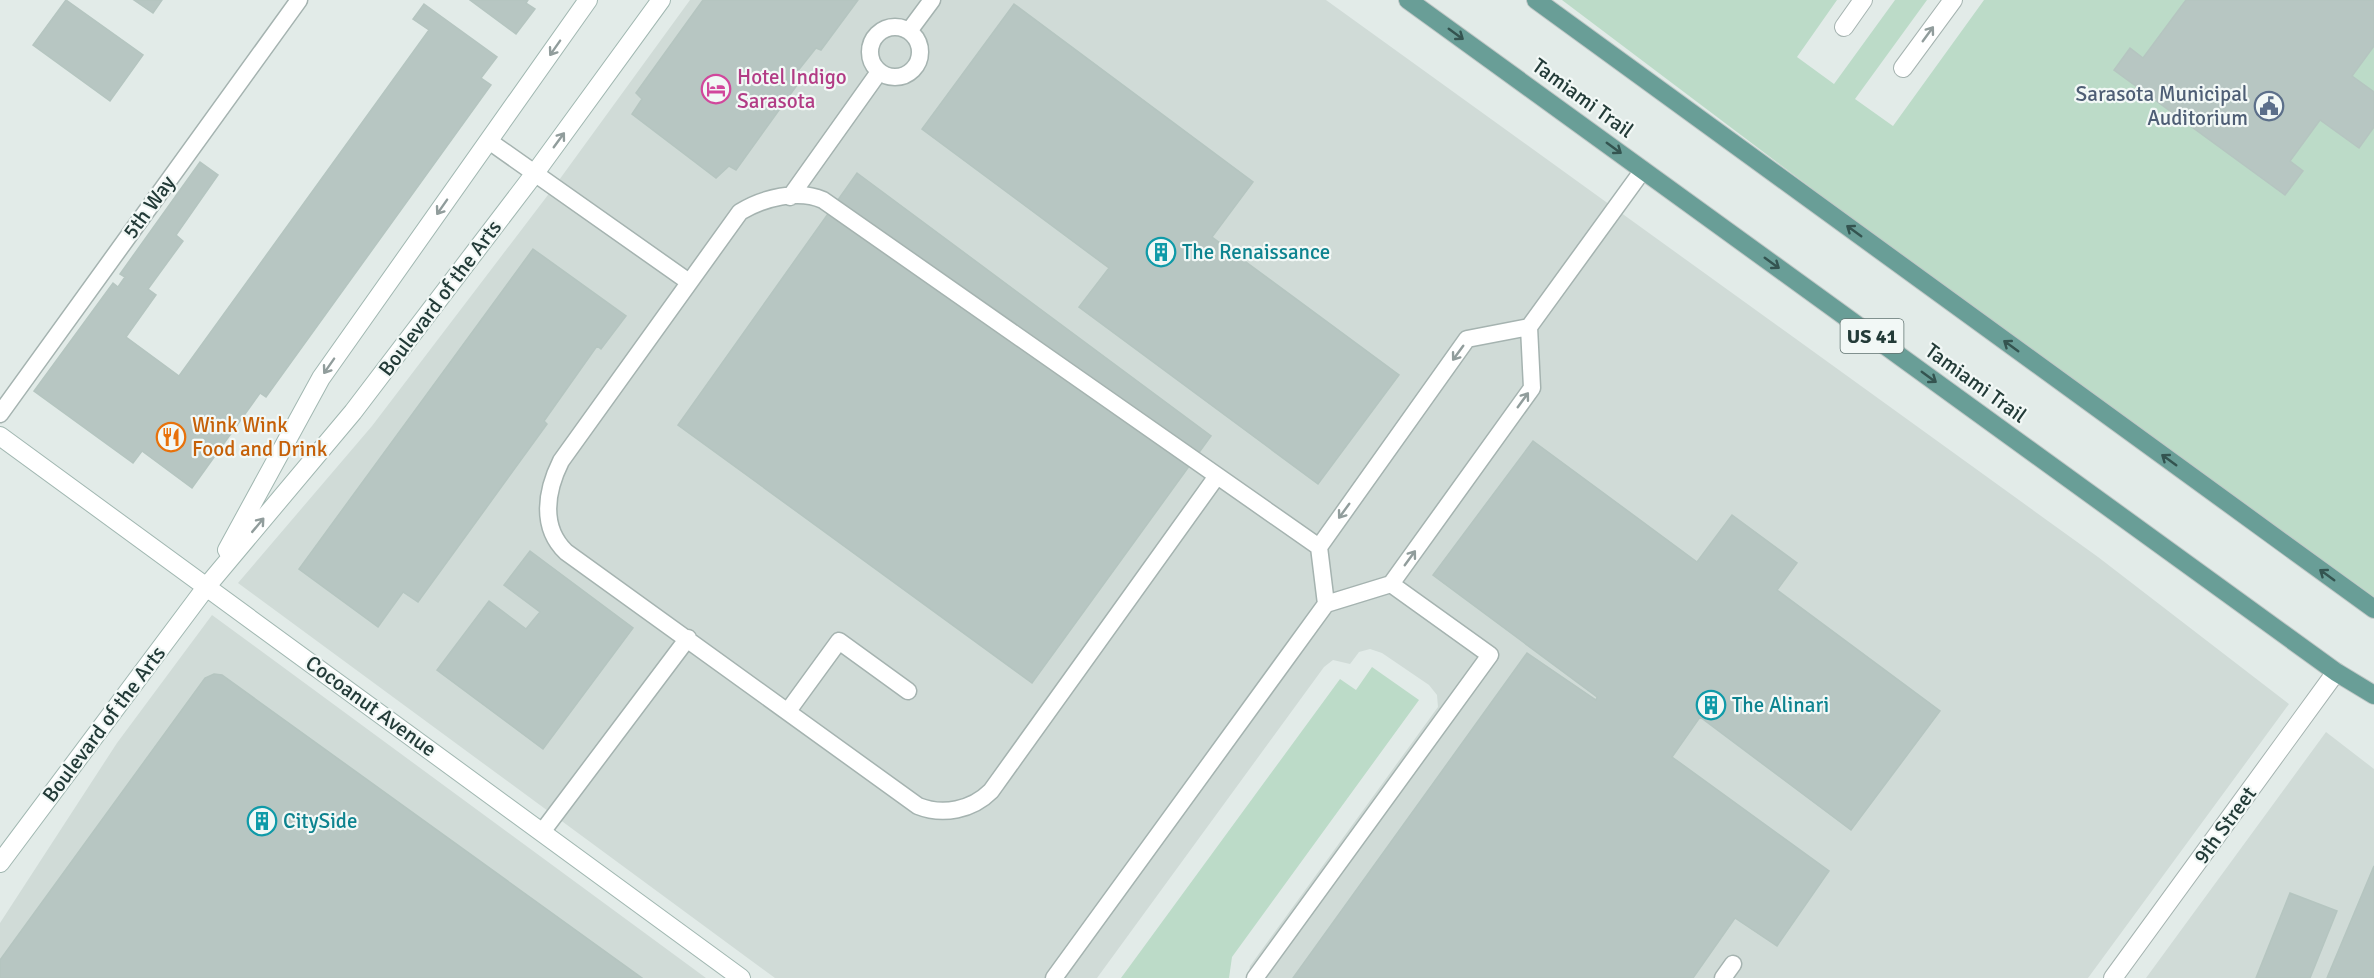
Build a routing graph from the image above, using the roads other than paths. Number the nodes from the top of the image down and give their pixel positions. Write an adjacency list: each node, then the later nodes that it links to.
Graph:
1 (299, 0): 19 (lane, 5th Way)
2 (588, 0): 13 (street, Boulevard of the Arts, one-way to 13)
3 (661, 0): 15 (street, Boulevard of the Arts, one-way to 3)
4 (932, 0): 10 (lane)
5 (1408, 0): 14 (main road, Tamiami Trail / US 41, one-way to 14)
6 (1536, 0): 26 (main road, one-way to 6)
7 (1863, 0): 9 (street)
8 (1953, 0): 11 (street, one-way to 8)
9 (1844, 27)
10 (909, 31): 12 (lane); 12 (lane)
11 (1903, 68)
12 (879, 72): 16 (lane)
13 (489, 141): 15 (lane); 24 (street, Boulevard of the Arts, one-way to 24)
14 (1643, 170): 18 (lane); 28 (main road, Tamiami Trail / US 41, one-way to 28)
15 (535, 173): 17 (lane); 24 (street, Boulevard of the Arts, one-way to 15)
16 (790, 197): 17 (lane); 21 (lane)
17 (689, 282): 27 (lane)
18 (1529, 327): 22 (lane, one-way to 22); 23 (lane, one-way to 18)
19 (0, 414)
20 (0, 436): 24 (street, Cocoanut Avenue)
21 (1217, 476): 22 (lane); 31 (lane)
22 (1319, 547): 25 (lane)
23 (1391, 584): 25 (lane); 36 (lane)
24 (207, 586): 32 (street, Cocoanut Avenue); 33 (street, Boulevard of the Arts)
25 (1326, 604): 35 (lane)
26 (2374, 609)
27 (687, 638): 31 (lane); 32 (lane)
28 (2336, 672): 30 (main road, Tamiami Trail / US 41); 37 (street, 9th Street)
29 (908, 691): 31 (lane)
30 (2374, 695)
31 (788, 711)
32 (543, 832): 34 (street, Cocoanut Avenue)
33 (0, 863)
34 (741, 978)
35 (1054, 978)
36 (1255, 978)
37 (2113, 978)

